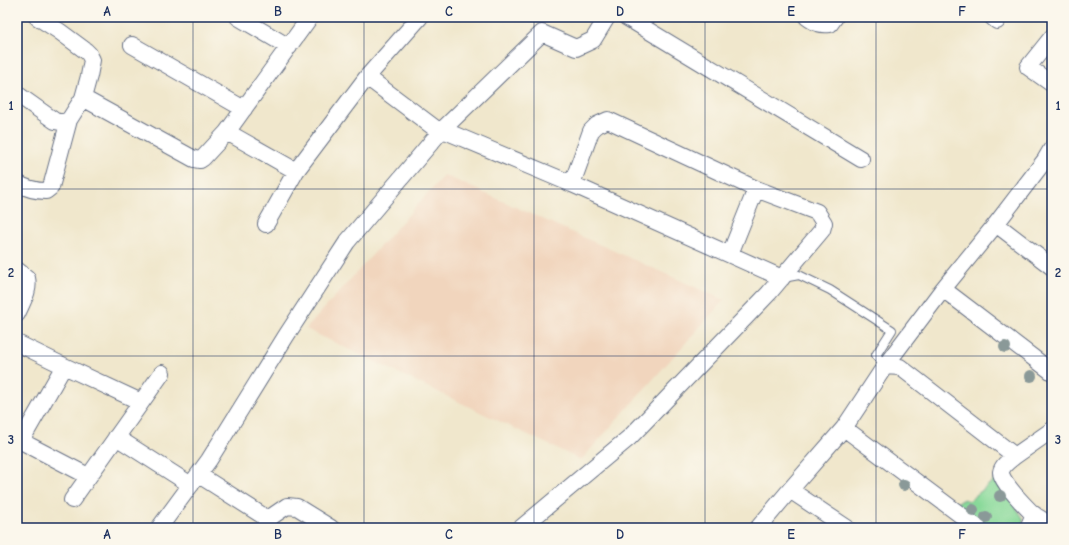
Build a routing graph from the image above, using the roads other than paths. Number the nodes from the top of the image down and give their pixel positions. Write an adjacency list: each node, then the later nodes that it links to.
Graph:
1 (37, 17): 15 (street)
2 (238, 17): 11 (street)
3 (310, 17): 11 (street)
4 (420, 17): 12 (street)
5 (607, 17): 18 (street)
6 (626, 17): 21 (street)
7 (807, 17): 8 (street)
8 (835, 17)
9 (1052, 37): 13 (street)
10 (132, 45): 16 (street)
11 (289, 46): 16 (street)
12 (367, 77): 18 (street); 22 (street)
13 (1052, 84)
14 (17, 94): 17 (street)
15 (83, 98): 17 (street); 19 (street)
16 (244, 109): 19 (street)
17 (69, 120): 23 (street)
18 (441, 131): 24 (street); 46 (street)
19 (226, 132): 22 (street)
20 (1050, 158): 27 (street)
21 (861, 159)
22 (296, 171): 26 (street)
23 (17, 183)
24 (572, 184): 25 (street); 28 (street)
25 (756, 189): 28 (street); 31 (street)
26 (266, 224)
27 (996, 224): 29 (street); 32 (street)
28 (730, 254): 31 (street)
29 (1052, 267)
30 (17, 270): 33 (street)
31 (782, 278): 36 (lane); 54 (street)
32 (943, 289): 36 (street); 37 (street)
33 (17, 314)
34 (17, 343): 35 (street)
35 (64, 366): 39 (street); 43 (street)
36 (885, 366): 40 (street); 44 (street)
37 (1052, 372)
38 (162, 373): 39 (street)
39 (141, 402): 42 (street)
40 (844, 428): 47 (street); 57 (street)
41 (1052, 430): 44 (street)
42 (116, 437): 45 (street); 46 (street)
43 (19, 440): 45 (street)
44 (1015, 456): 49 (street)
45 (88, 476): 48 (street)
46 (195, 480): 50 (street); 52 (street)
47 (790, 490): 55 (street); 56 (street)
48 (72, 500)
49 (1031, 521): 51 (street)
50 (266, 524): 53 (street)
51 (1052, 526)
52 (159, 528)
53 (331, 528)
54 (521, 528)
55 (758, 528)
56 (847, 528)
57 (978, 528)

